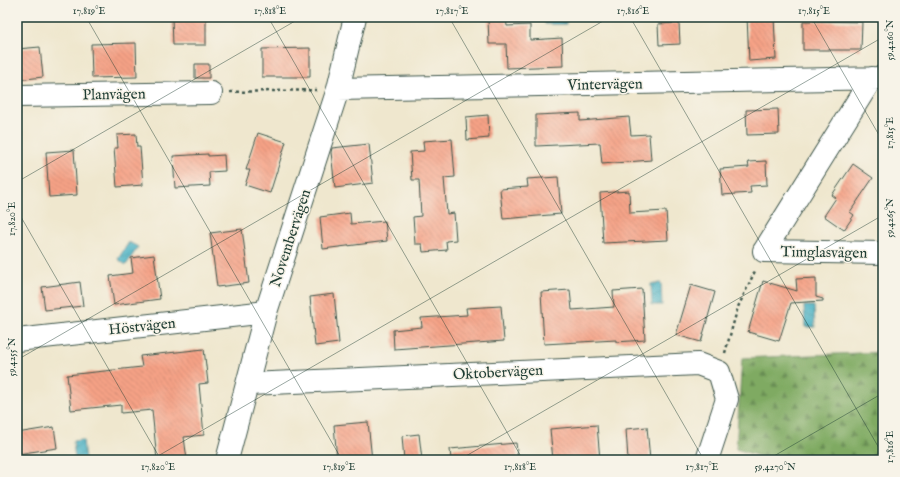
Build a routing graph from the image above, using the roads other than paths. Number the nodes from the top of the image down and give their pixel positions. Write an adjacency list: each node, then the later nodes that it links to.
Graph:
1 (355, 17): 4 (street, Novembervägen)
2 (878, 78): 4 (street, Vintervägen); 6 (street, Vintervägen)
3 (211, 93): 5 (street, Planvägen)
4 (337, 93): 8 (street, Novembervägen)
5 (17, 96)
6 (764, 251): 7 (street, Timglasvägen)
7 (883, 253)
8 (266, 312): 9 (street, Höstvägen); 10 (street, Novembervägen)
9 (17, 340)
10 (247, 384): 11 (street, Novembervägen); 12 (street, Oktobervägen)
11 (227, 460)
12 (707, 460)

